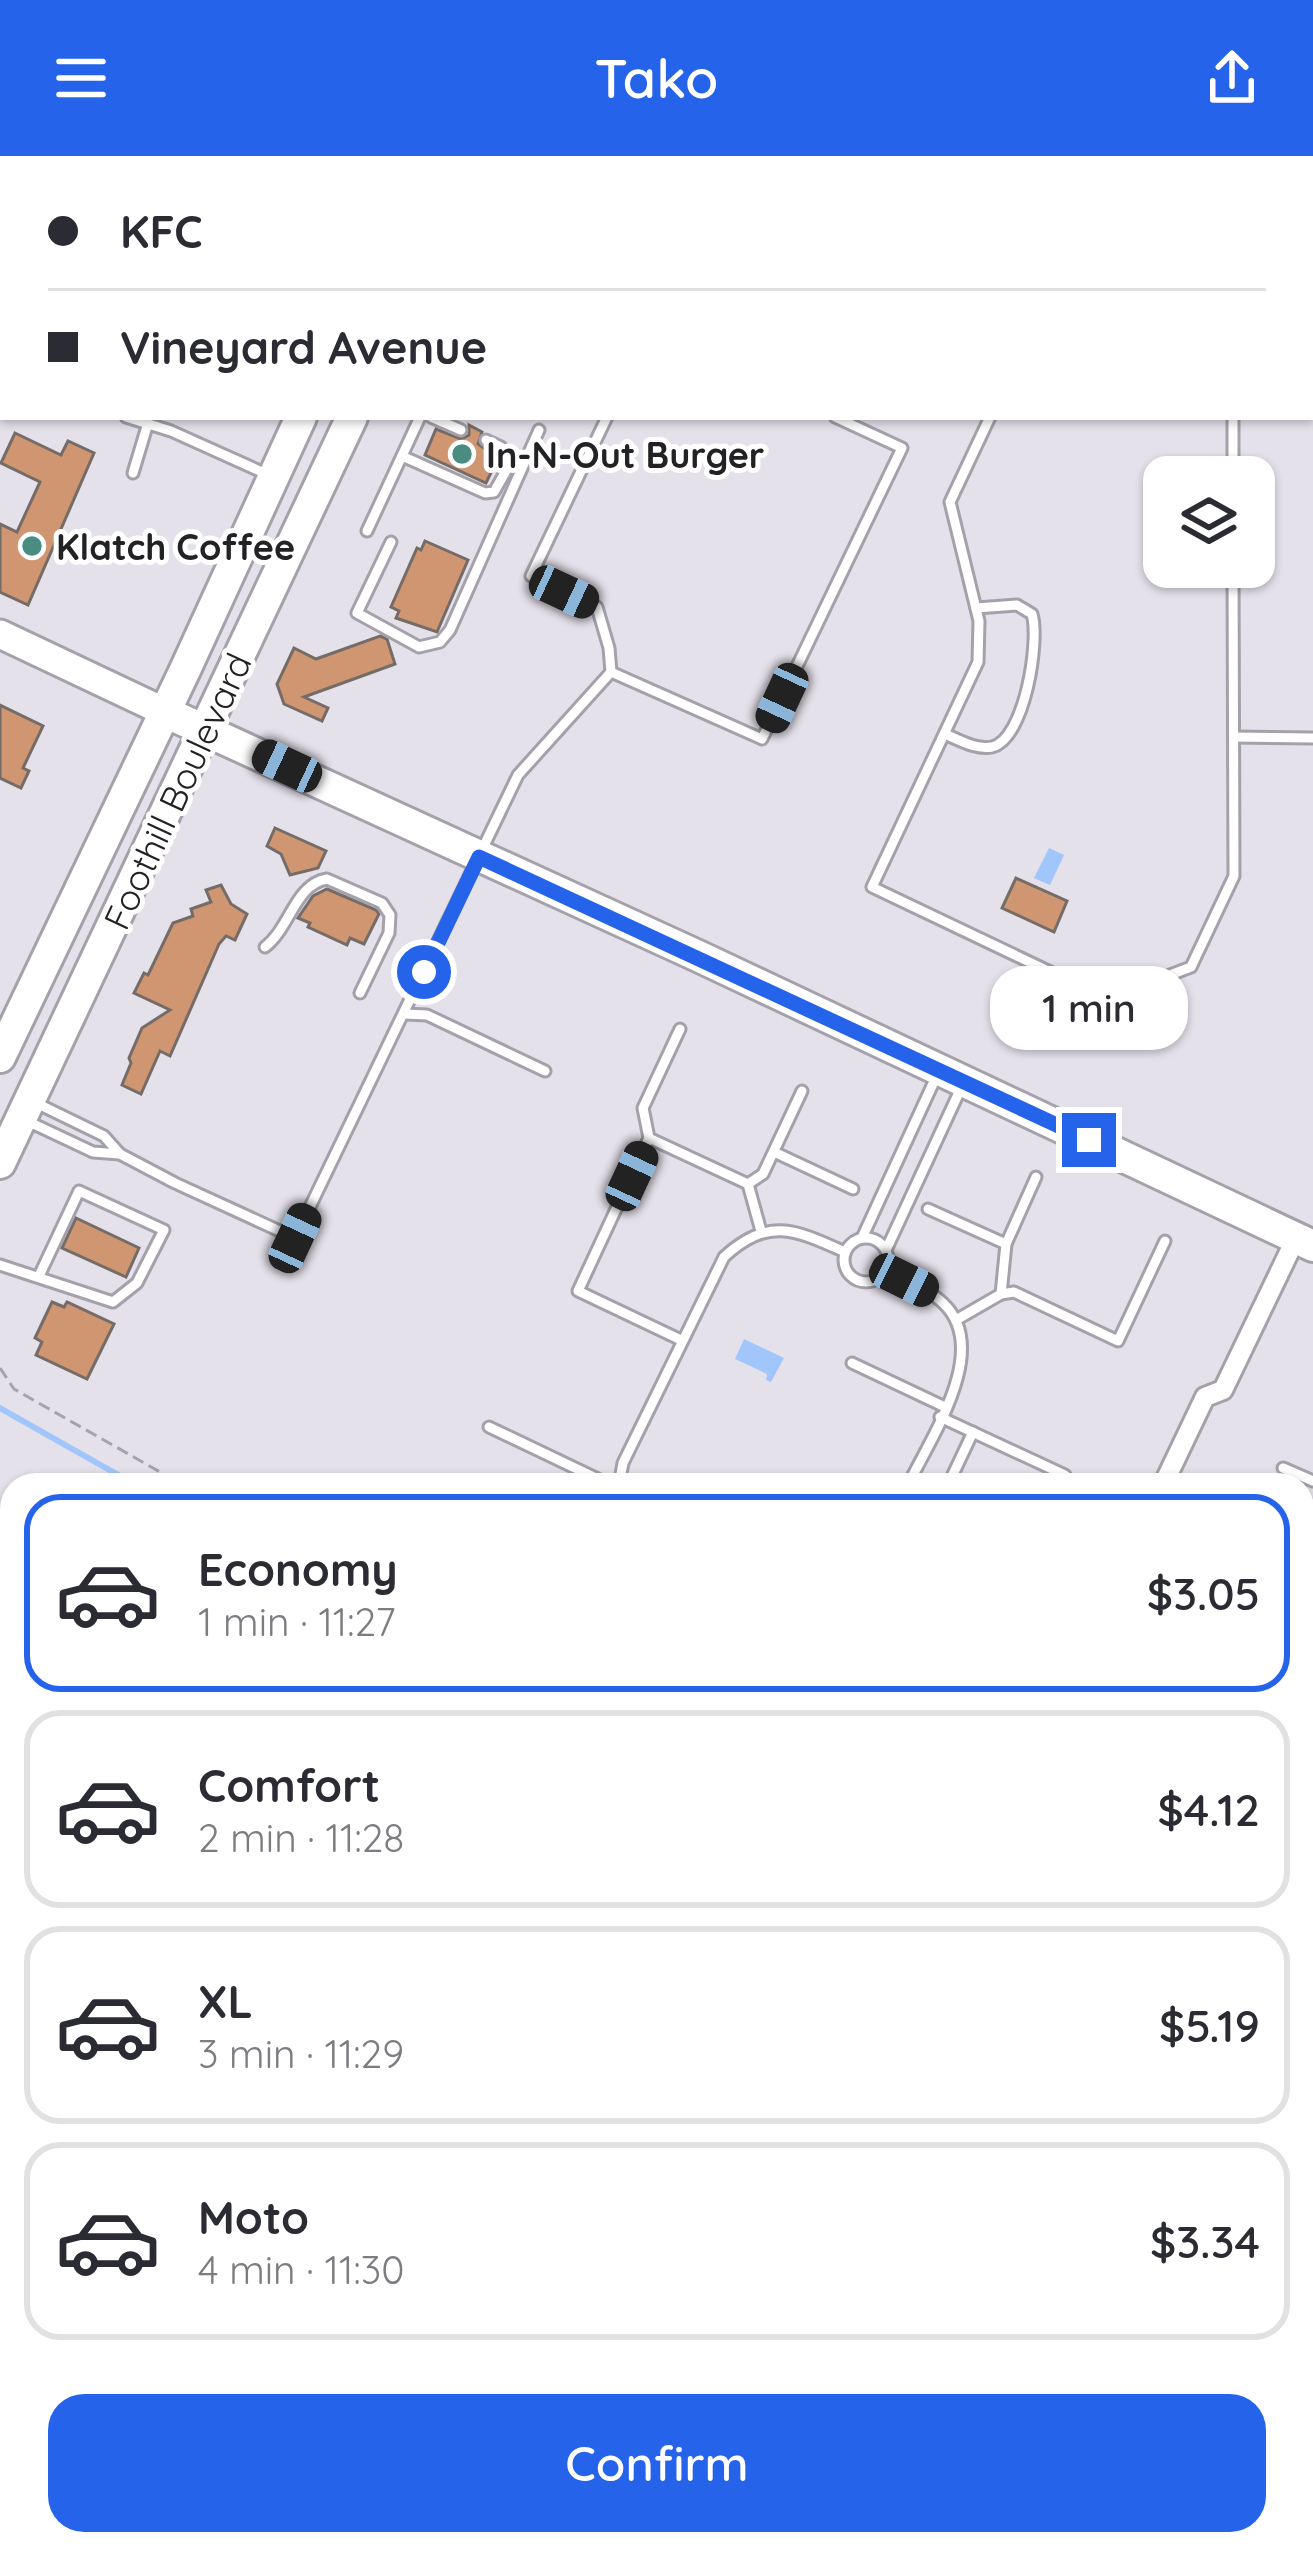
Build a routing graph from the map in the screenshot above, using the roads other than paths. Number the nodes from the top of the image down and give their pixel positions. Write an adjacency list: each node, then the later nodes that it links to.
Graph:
1 (137, 420): 10 (lane)
2 (300, 420): 17 (main road, Foothill Boulevard)
3 (351, 420): 25 (main road, Foothill Boulevard)
4 (419, 420): 14 (lane)
5 (438, 420): 11 (lane)
6 (606, 420): 23 (lane)
7 (841, 420): 23 (lane)
8 (989, 420): 21 (lane)
9 (1233, 420): 15 (lane)
10 (148, 423): 16 (lane); 17 (lane)
11 (461, 430)
12 (539, 430): 19 (lane)
13 (486, 440): 14 (lane)
14 (402, 456): 18 (lane)
15 (1233, 456)
16 (133, 473)
17 (274, 477): 24 (main road, Foothill Boulevard)
18 (367, 531)
19 (391, 542)
20 (1233, 588): 27 (lane)
21 (976, 608): 26 (lane); 26 (lane)
22 (0, 634): 24 (main road)
23 (610, 672): 29 (lane)
24 (164, 712): 25 (main road); 34 (main road, Foothill Boulevard)
25 (206, 730): 29 (main road); 38 (main road, Foothill Boulevard)
26 (945, 734): 27 (lane)
27 (1234, 737): 28 (lane)
28 (1313, 738)
29 (479, 857): 32 (lane); 36 (main road)
30 (265, 947): 31 (lane)
31 (360, 993)
32 (405, 1013): 35 (lane); 41 (lane)
33 (680, 1029): 39 (lane)
34 (0, 1057)
35 (545, 1071)
36 (951, 1076): 48 (lane); 50 (main road); 52 (lane)
37 (802, 1091): 40 (lane)
38 (26, 1109): 41 (lane); 41 (lane); 42 (main road, Foothill Boulevard)
39 (650, 1138): 44 (lane); 59 (lane)
40 (774, 1152): 44 (lane); 45 (lane)
41 (120, 1154)
42 (0, 1163)
43 (1036, 1177): 51 (lane)
44 (748, 1184): 47 (lane)
45 (854, 1189)
46 (928, 1209): 51 (lane)
47 (761, 1231): 53 (lane); 59 (lane)
48 (862, 1238): 52 (lane); 53 (lane)
49 (1165, 1240): 57 (lane)
50 (1305, 1242): 70 (street)
51 (1006, 1244): 57 (lane)
52 (886, 1250): 55 (lane)
53 (845, 1252): 55 (lane)
54 (0, 1265): 56 (lane)
55 (886, 1271): 58 (lane)
56 (39, 1276): 56 (lane)
57 (1001, 1294): 58 (lane)
58 (956, 1320): 61 (lane)
59 (681, 1340): 66 (lane)
60 (852, 1363): 61 (lane)
61 (943, 1412): 63 (lane); 67 (lane)
62 (489, 1427): 65 (lane)
63 (973, 1432): 68 (lane); 69 (lane)
64 (1283, 1468): 71 (lane)
65 (579, 1473)
66 (622, 1473)
67 (914, 1473)
68 (954, 1473)
69 (1061, 1473)
70 (1169, 1473)
71 (1295, 1473)

